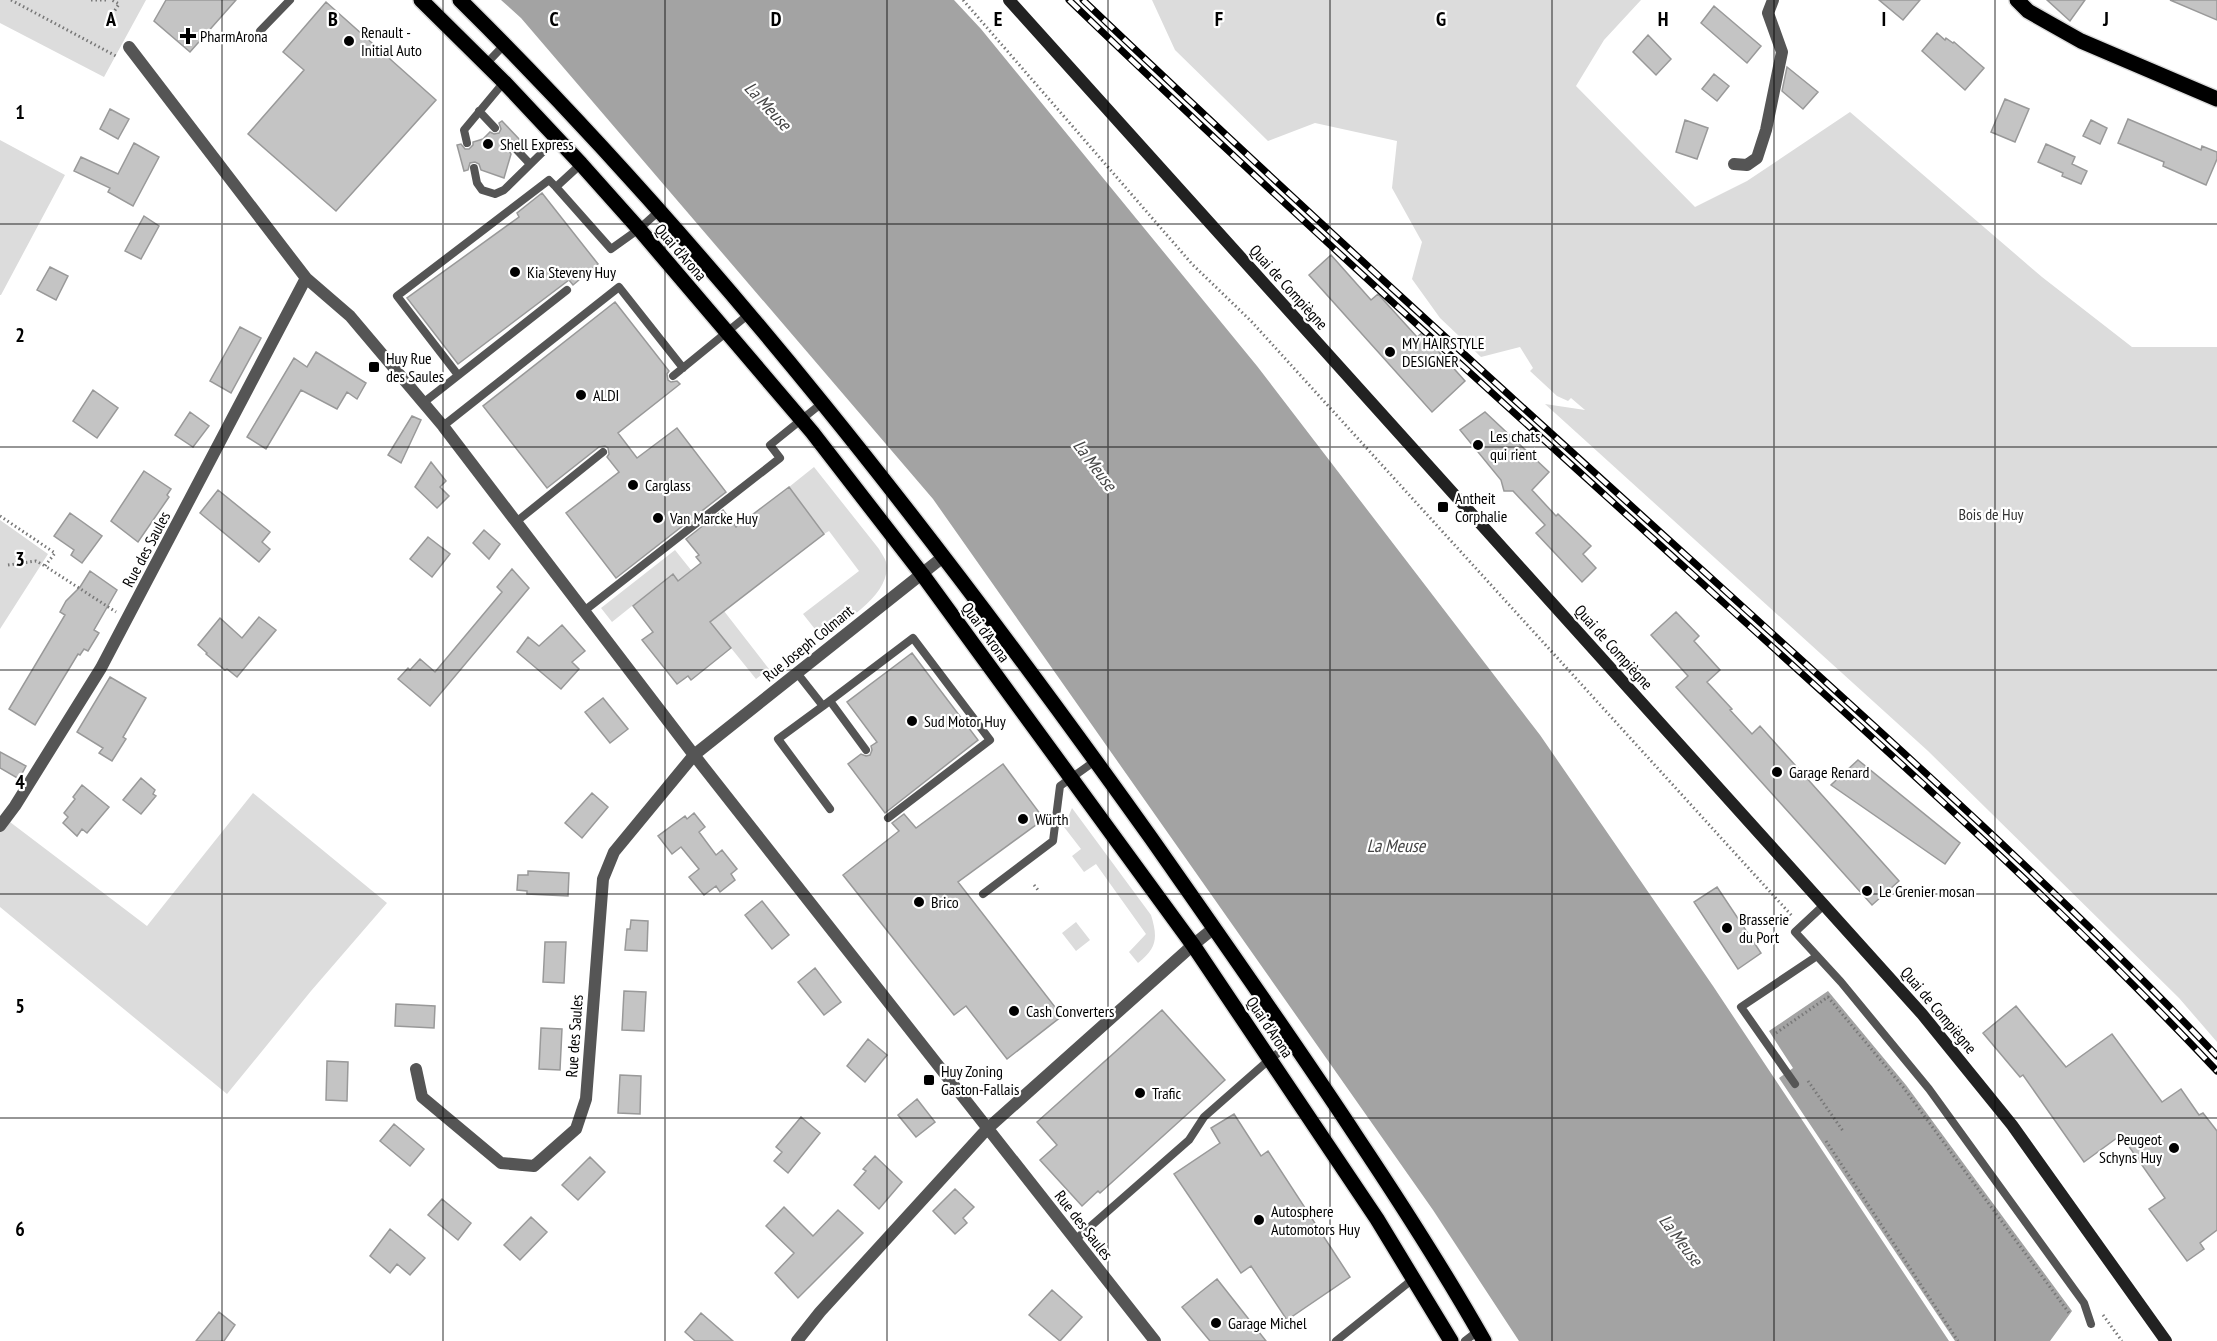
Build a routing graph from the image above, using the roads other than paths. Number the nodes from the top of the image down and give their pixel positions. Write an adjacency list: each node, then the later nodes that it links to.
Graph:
1 (290, 0): 7 (lane)
2 (421, 0): 10 (main road, Quai d'Arona)
3 (460, 0): 8 (main road, Quai d'Arona)
4 (1009, 0): 51 (main road, Quai de Compiègne)
5 (1773, 0): 20 (street)
6 (2017, 0): 12 (main road)
7 (260, 32)
8 (505, 44): 10 (lane); 23 (main road, Quai d'Arona)
9 (129, 47): 25 (street, Rue des Saules)
10 (486, 64): 11 (main road, Quai d'Arona)
11 (504, 82): 13 (lane); 15 (main road, Quai d'Arona)
12 (2217, 99)
13 (479, 111): 14 (lane); 16 (lane)
14 (495, 128)
15 (557, 138): 18 (lane); 19 (main road, Quai d'Arona)
16 (467, 143)
17 (514, 147): 18 (lane)
18 (530, 164): 21 (lane)
19 (581, 164): 22 (lane); 24 (main road, Quai d'Arona)
20 (1734, 164)
21 (474, 168)
22 (556, 187): 24 (lane); 30 (lane)
23 (659, 211): 24 (lane); 27 (main road, Quai d'Arona)
24 (639, 230): 28 (main road, Quai d'Arona)
25 (306, 278): 32 (street, Rue des Saules); 49 (street, Rue des Saules)
26 (567, 290): 30 (lane)
27 (749, 314): 28 (lane); 33 (main road, Quai d'Arona)
28 (727, 333): 29 (lane); 34 (main road, Quai d'Arona)
29 (683, 368): 31 (lane); 35 (lane)
30 (458, 375): 32 (lane)
31 (673, 376)
32 (423, 402): 35 (street, Rue des Saules)
33 (822, 403): 34 (lane); 38 (main road, Quai d'Arona)
34 (802, 420): 39 (main road, Quai d'Arona); 40 (lane)
35 (443, 426): 37 (street, Rue des Saules)
36 (603, 452): 37 (lane)
37 (516, 522): 40 (street, Rue des Saules)
38 (943, 557): 39 (street, Rue Joseph Colmant); 45 (main road, Quai d'Arona)
39 (922, 574): 41 (street, Rue Joseph Colmant); 46 (main road, Quai d'Arona)
40 (584, 611): 44 (street, Rue des Saules)
41 (797, 673): 42 (lane); 44 (street, Rue Joseph Colmant)
42 (826, 704): 43 (lane); 47 (lane); 48 (lane)
43 (866, 750)
44 (694, 755): 57 (street, Rue des Saules); 59 (street, Rue des Saules)
45 (1095, 761): 46 (lane); 52 (main road, Quai d'Arona)
46 (1071, 778): 50 (lane); 53 (main road, Quai d'Arona)
47 (830, 809)
48 (888, 818)
49 (0, 826)
50 (983, 894)
51 (1825, 904): 54 (lane); 69 (main road, Quai de Compiègne)
52 (1214, 928): 53 (street); 55 (main road, Quai d'Arona)
53 (1193, 945): 56 (main road, Quai d'Arona); 59 (street)
54 (1817, 956): 58 (lane); 62 (lane)
55 (1294, 1042): 56 (lane); 63 (main road, Quai d'Arona)
56 (1270, 1059): 60 (lane); 61 (main road, Quai d'Arona)
57 (416, 1069)
58 (1795, 1084)
59 (987, 1129): 60 (street, Rue des Saules); 64 (street)
60 (1075, 1240): 65 (street, Rue des Saules)
61 (1413, 1279): 66 (lane); 67 (main road, Quai d'Arona)
62 (2091, 1324)
63 (1481, 1336): 68 (lane)
64 (797, 1341)
65 (1155, 1341)
66 (1336, 1341)
67 (1451, 1341)
68 (1465, 1341)
69 (2166, 1341)

